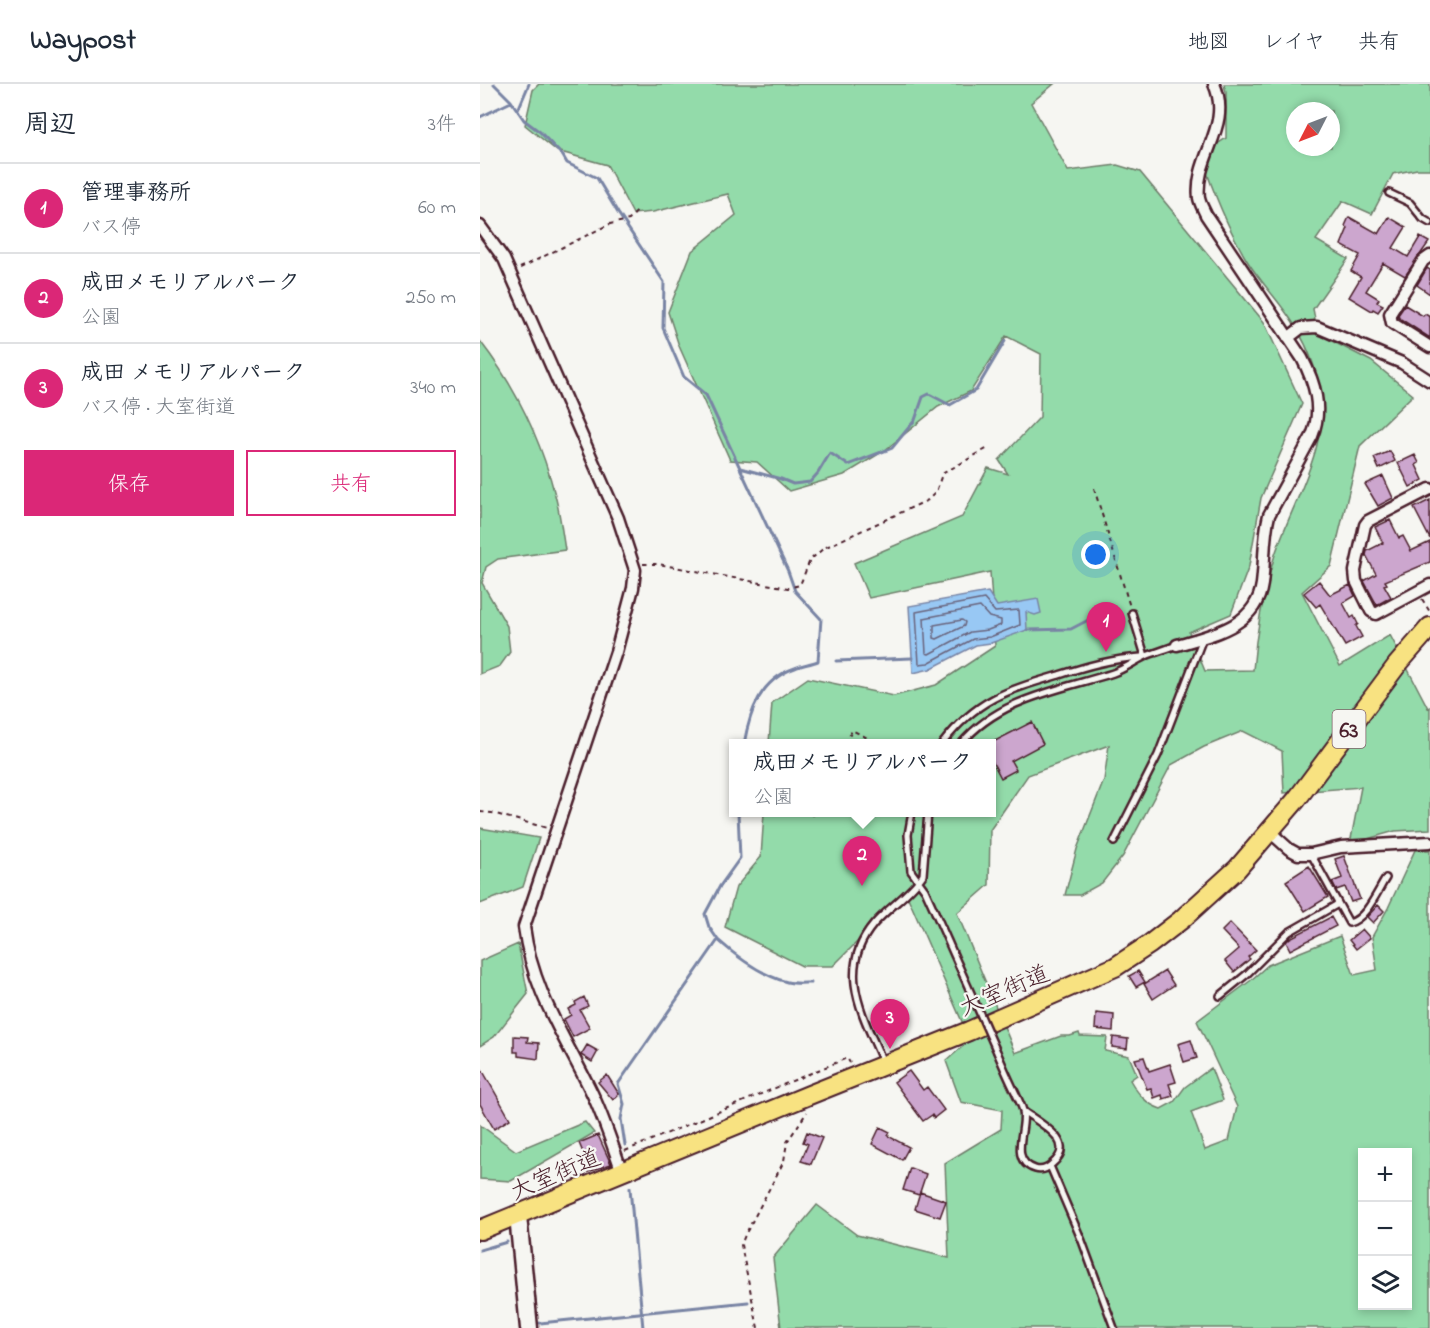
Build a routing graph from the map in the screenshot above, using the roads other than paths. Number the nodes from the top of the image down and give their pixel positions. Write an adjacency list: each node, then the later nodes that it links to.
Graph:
1 (1214, 84): 6 (street)
2 (1389, 193): 3 (lane)
3 (1430, 224)
4 (480, 226): 30 (street)
5 (1430, 255): 7 (street)
6 (1288, 338): 8 (street); 13 (street)
7 (1430, 348)
8 (1430, 381)
9 (1430, 489): 10 (street)
10 (1430, 585)
11 (1132, 613): 15 (lane)
12 (1430, 627): 20 (main road, 大室街道 / 63)
13 (1203, 637): 14 (street); 22 (lane)
14 (1177, 645): 15 (lane)
15 (1145, 656): 16 (lane); 17 (lane)
16 (946, 739)
17 (966, 739)
18 (911, 817): 25 (lane)
19 (928, 817): 25 (lane)
20 (1269, 831): 23 (street); 28 (main road, 大室街道 / 63)
21 (1430, 842): 23 (street)
22 (1114, 843)
23 (1311, 854): 26 (lane)
24 (1386, 878): 26 (lane)
25 (919, 881): 28 (lane); 29 (lane, bridge)
26 (1338, 904): 27 (lane)
27 (1220, 996)
28 (885, 1065): 30 (main road, 大室街道 / 63)
29 (1023, 1111): 31 (lane); 31 (lane)
30 (619, 1163): 32 (main road, 大室街道 / 63)
31 (1050, 1166): 34 (lane)
32 (518, 1216): 33 (main road, 大室街道 / 63); 35 (street)
33 (480, 1230)
34 (1106, 1304): 36 (lane); 37 (lane)
35 (529, 1328)
36 (1110, 1328)
37 (1114, 1328)

